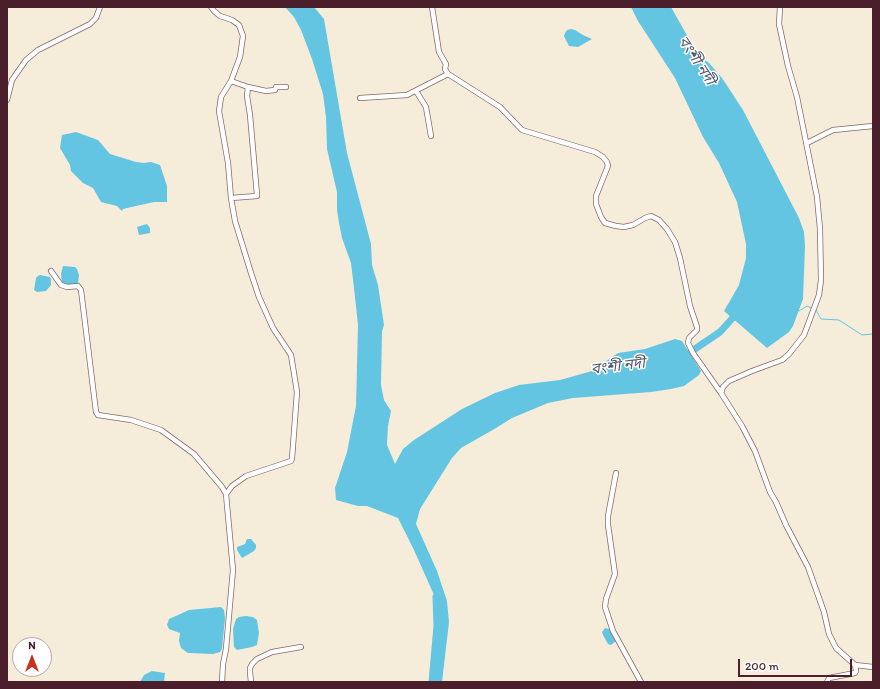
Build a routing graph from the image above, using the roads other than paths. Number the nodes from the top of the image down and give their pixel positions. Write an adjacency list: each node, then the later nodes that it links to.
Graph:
1 (100, 7): 11 (street)
2 (211, 7): 6 (street)
3 (432, 7): 5 (street)
4 (780, 7): 14 (street)
5 (448, 74): 9 (street); 17 (street)
6 (231, 81): 8 (street); 15 (street)
7 (286, 86): 8 (street)
8 (248, 88): 15 (street)
9 (416, 91): 10 (street); 13 (street)
10 (360, 98)
11 (7, 100)
12 (873, 126): 14 (street)
13 (431, 136)
14 (807, 143): 17 (street)
15 (231, 198): 19 (street)
16 (51, 271): 19 (street)
17 (721, 393): 21 (street)
18 (616, 473): 25 (street)
19 (226, 494): 23 (street)
20 (301, 647): 24 (street)
21 (855, 665): 22 (street); 26 (street)
22 (873, 666)
23 (222, 682)
24 (251, 682)
25 (641, 682)
26 (827, 682)

